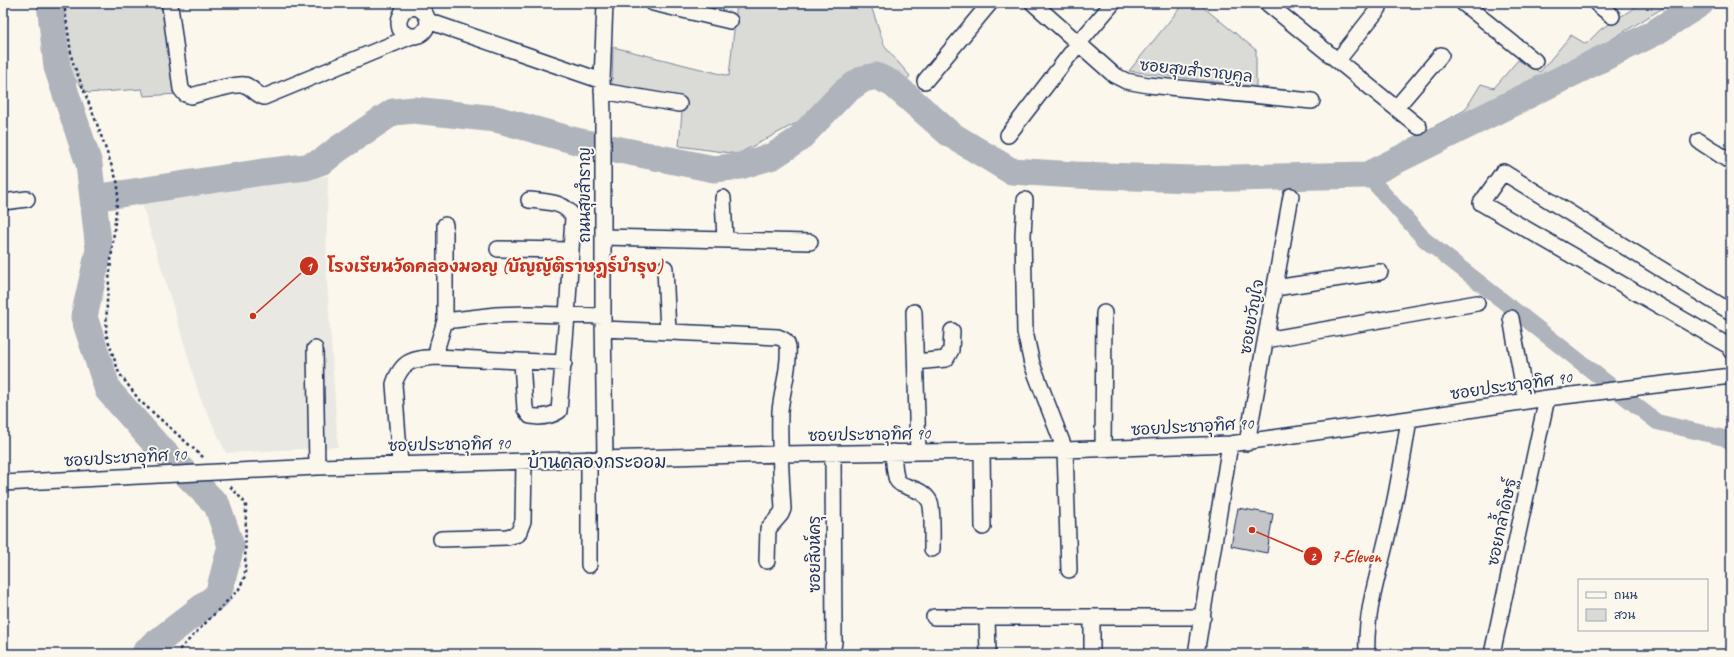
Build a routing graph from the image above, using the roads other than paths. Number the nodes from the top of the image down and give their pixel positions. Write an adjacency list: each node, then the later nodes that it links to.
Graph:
1 (171, 3): 16 (street)
2 (605, 3): 22 (street, ถนนสุขสำราญ)
3 (653, 3): 15 (street)
4 (990, 3): 21 (street)
5 (1033, 3): 17 (street, ซอยสุขสำราญคูล)
6 (1113, 3): 17 (street)
7 (1267, 3): 11 (street)
8 (1463, 3): 20 (street)
9 (1596, 3): 13 (street)
10 (404, 6): 14 (street); 16 (street)
11 (1285, 8): 19 (street)
12 (1379, 8): 19 (street)
13 (1612, 16)
14 (428, 21): 16 (street); 22 (street)
15 (730, 21)
16 (412, 36)
17 (1078, 44): 23 (street, ซอยสุขสำราญคูล); 27 (street)
18 (1442, 55): 25 (street)
19 (1338, 60): 25 (street)
20 (1535, 61)
21 (925, 81)
22 (602, 86): 24 (street); 37 (street, ถนนสุขสำราญ)
23 (1312, 102)
24 (679, 104)
25 (1396, 108): 26 (street)
26 (1420, 126)
27 (1008, 135)
28 (1699, 140): 29 (street)
29 (1731, 162)
30 (1291, 196): 44 (street, ซอยขวัญใจ)
31 (723, 198): 38 (street)
32 (27, 199): 35 (street)
33 (529, 200): 41 (street)
34 (1025, 200): 69 (street)
35 (3, 202)
36 (445, 225): 51 (street)
37 (603, 237): 38 (street); 52 (street, ถนนสุขสำราญ)
38 (725, 240): 39 (street)
39 (810, 242)
40 (498, 249): 41 (street)
41 (571, 250): 49 (street)
42 (665, 268): 54 (street)
43 (1380, 272): 44 (street)
44 (1275, 288): 55 (street, ซอยขวัญใจ)
45 (1477, 303): 55 (street)
46 (914, 312): 60 (street)
47 (1731, 312): 57 (street)
48 (1104, 313): 68 (street)
49 (567, 316): 51 (street); 52 (street); 61 (street)
50 (1511, 318): 64 (street)
51 (445, 321): 58 (street)
52 (603, 323): 54 (street); 75 (street, ถนนสุขสำราญ)
53 (952, 331): 60 (street)
54 (668, 332): 74 (street)
55 (1266, 340): 66 (street, ซอยขวัญใจ)
56 (315, 349): 79 (street)
57 (1731, 351)
58 (436, 357): 59 (street); 78 (street)
59 (522, 362): 61 (street); 61 (street)
60 (916, 362): 72 (street)
61 (564, 363)
62 (1731, 376): 63 (street, ซอยประชาอุทิศ 90)
63 (1547, 398): 64 (street, ซอยประชาอุทิศ 90); 96 (street, ซอยกล้ำดิษฐ์)
64 (1526, 401): 65 (street, ซอยประชาอุทิศ 90)
65 (1409, 419): 66 (street, ซอยประชาอุทิศ 90); 95 (street)
66 (1248, 443): 67 (street, ซอยประชาอุทิศ 90)
67 (1230, 444): 68 (street, ซอยประชาอุทิศ 90); 88 (street)
68 (1103, 449): 69 (street, ซอยประชาอุทิศ 90)
69 (1065, 450): 70 (street, ซอยประชาอุทิศ 90); 86 (street)
70 (982, 451): 72 (street, ซอยประชาอุทิศ 90); 81 (street)
71 (893, 452): 72 (street, ซอยประชาอุทิศ 90); 73 (street, ซอยประชาอุทิศ 90); 83 (street)
72 (918, 452)
73 (833, 453): 74 (street, ซอยประชาอุทิศ 90); 91 (street, ซอยสิงห์ครุ)
74 (780, 454): 75 (street, ซอยประชาอุทิศ 90); 84 (street)
75 (605, 458): 76 (street, ซอยประชาอุทิศ 90)
76 (589, 459): 77 (street, ซอยประชาอุทิศ 90); 85 (street)
77 (524, 461): 78 (street, ซอยประชาอุทิศ 90); 82 (street)
78 (400, 464): 79 (street, ซอยประชาอุทิศ 90)
79 (317, 467): 80 (street, ซอยประชาอุทิศ 90)
80 (3, 483)
81 (982, 527)
82 (441, 539)
83 (932, 549)
84 (768, 561)
85 (589, 565)
86 (1069, 570)
87 (934, 617): 89 (street)
88 (1203, 617): 90 (street); 94 (street)
89 (987, 618): 90 (street); 92 (street)
90 (1092, 618): 93 (street)
91 (832, 654)
92 (988, 654)
93 (1092, 654)
94 (1196, 654)
95 (1367, 654)
96 (1492, 654)

